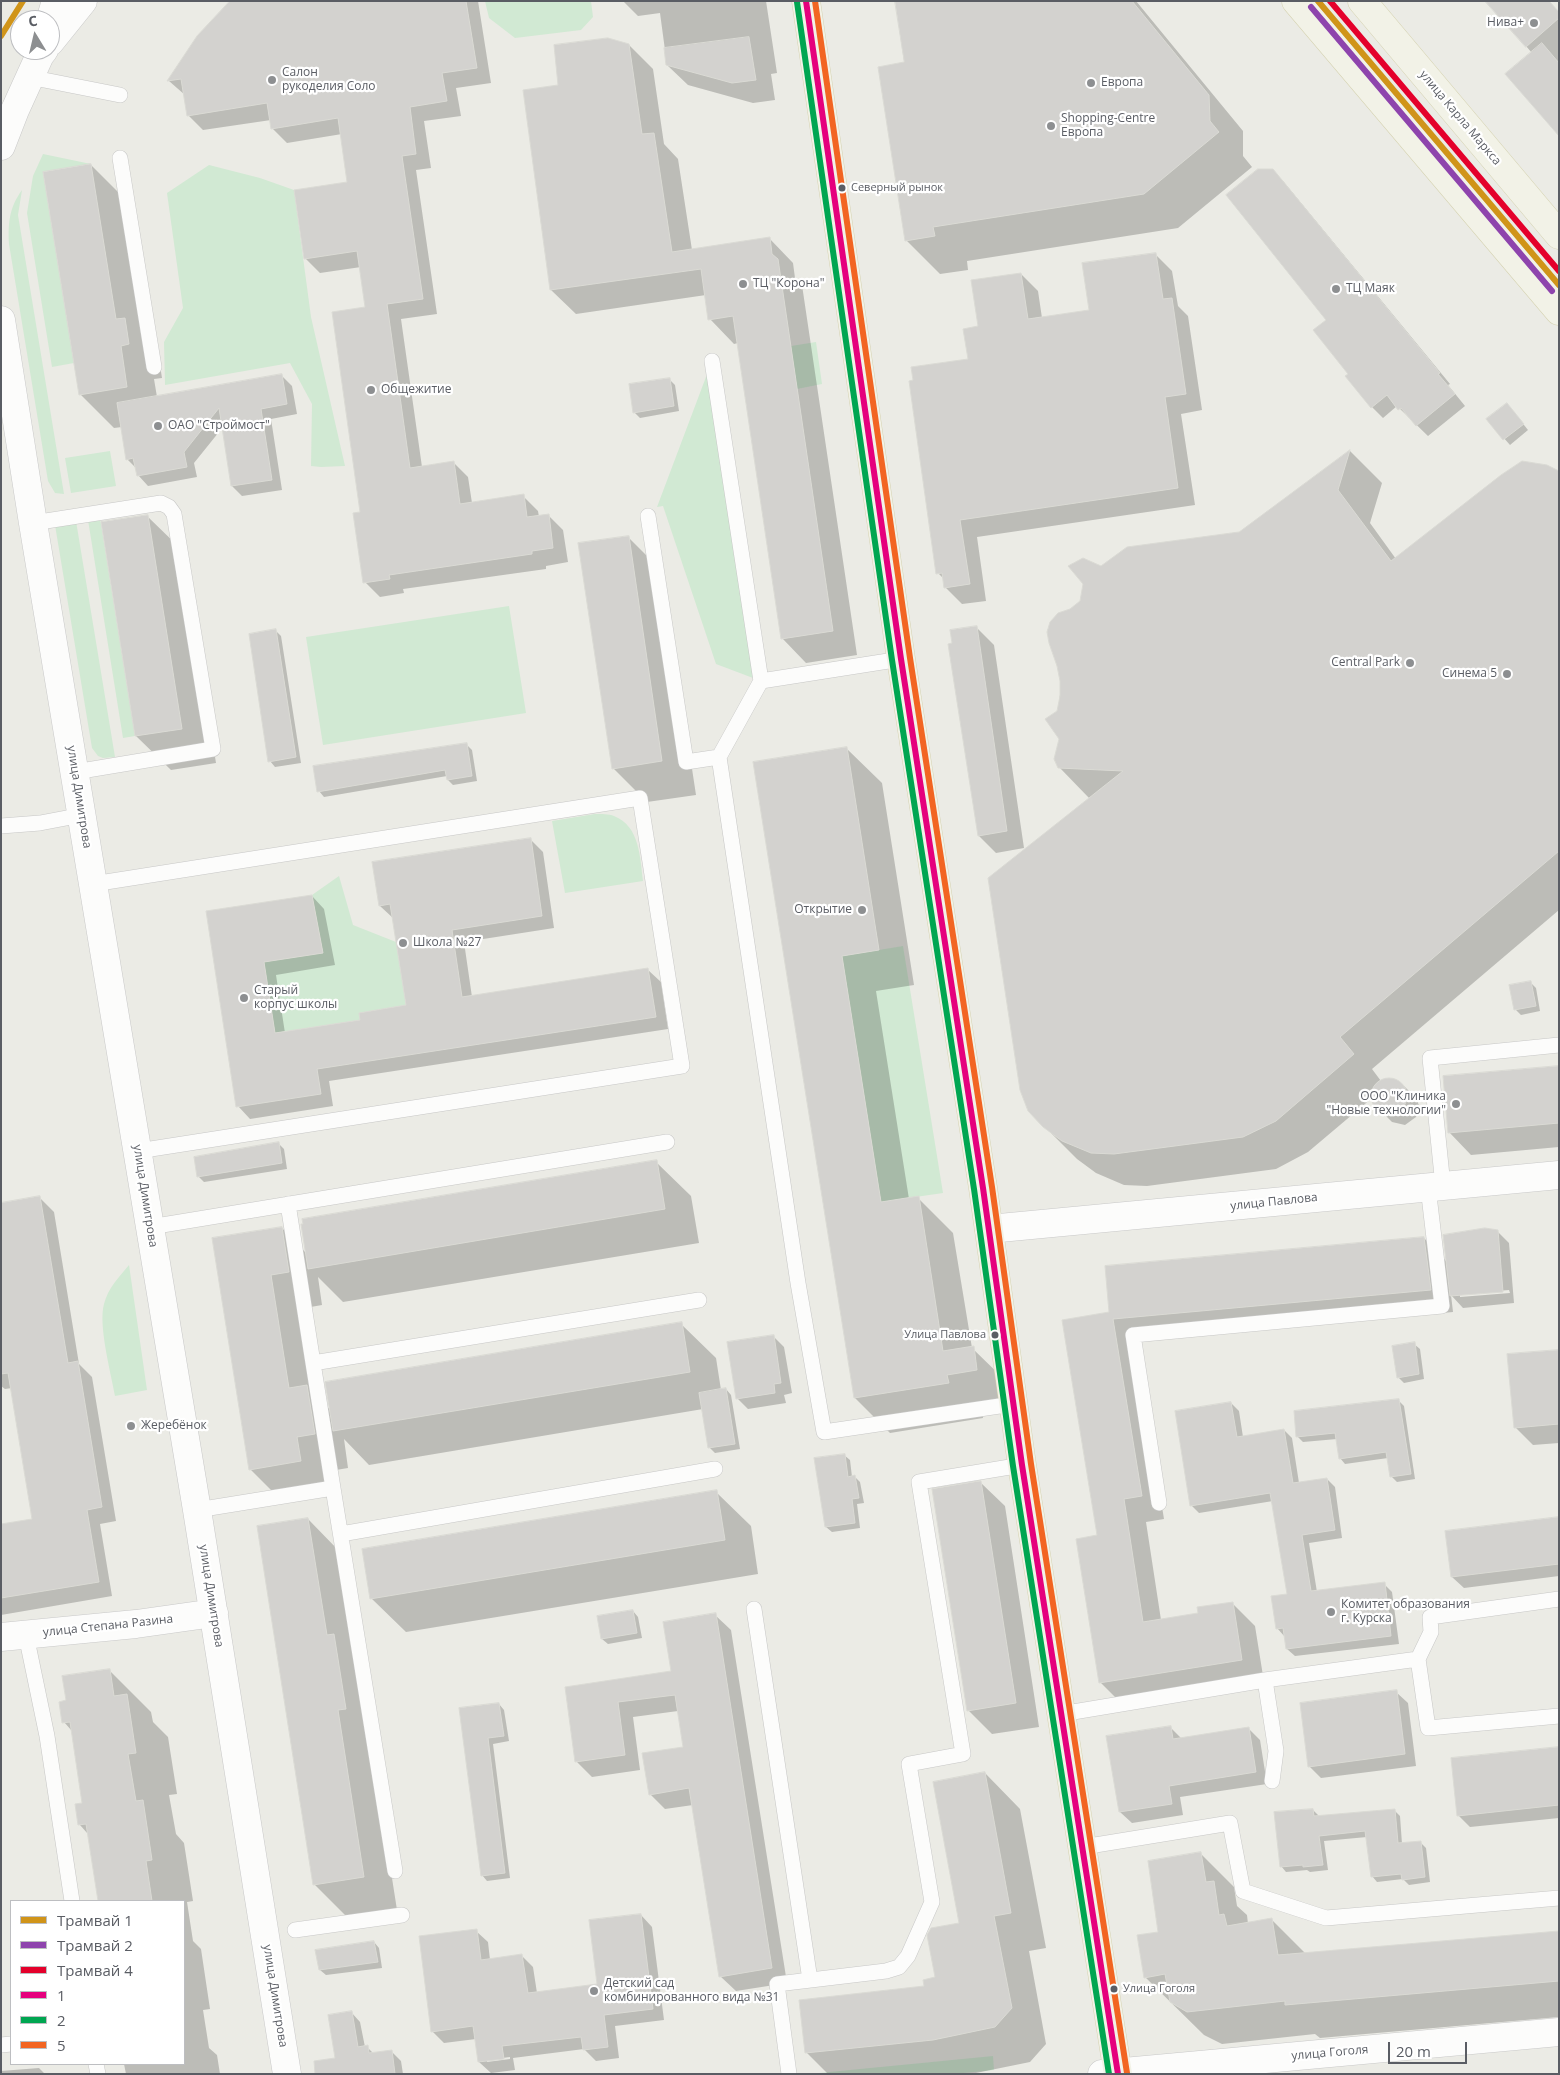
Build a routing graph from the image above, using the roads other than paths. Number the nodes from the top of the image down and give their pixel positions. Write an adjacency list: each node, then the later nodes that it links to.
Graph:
1 (83, 1): 5 (main road)
2 (806, 1): 18 (main road)
3 (1296, 1): 12 (main road)
4 (1362, 1): 11 (main road, улица Карла Маркса)
5 (60, 31)
6 (39, 60): 9 (main road)
7 (51, 60): 8 (lane)
8 (120, 95)
9 (1, 146)
10 (120, 158): 15 (lane)
11 (1559, 235)
12 (1559, 311)
13 (1, 320): 17 (main road, улица Димитрова)
14 (712, 361): 19 (lane)
15 (154, 367)
16 (648, 516): 20 (lane)
17 (33, 523): 21 (main road, улица Димитрова); 21 (lane)
18 (901, 659): 19 (lane); 32 (main road)
19 (761, 681): 20 (lane)
20 (718, 757): 35 (lane)
21 (75, 772): 22 (main road, улица Димитрова)
22 (82, 815): 23 (lane); 24 (main road, улица Димитрова)
23 (1, 826)
24 (93, 884): 27 (main road, улица Димитрова); 27 (lane)
25 (1559, 1045): 29 (lane)
26 (667, 1142): 30 (lane)
27 (138, 1151): 31 (main road, улица Димитрова)
28 (1559, 1175): 29 (main road, улица Павлова)
29 (1435, 1187): 32 (main road, улица Павлова); 39 (lane)
30 (288, 1204): 31 (lane); 34 (lane)
31 (150, 1227): 40 (main road, улица Димитрова)
32 (989, 1229): 35 (main road)
33 (699, 1300): 34 (lane)
34 (313, 1363): 38 (lane)
35 (1013, 1404): 36 (main road)
36 (1022, 1466): 48 (main road); 57 (lane)
37 (714, 1469): 41 (lane)
38 (333, 1488): 40 (lane); 41 (lane)
39 (1159, 1504)
40 (197, 1510): 44 (main road, улица Димитрова)
41 (341, 1534): 52 (lane)
42 (1559, 1599): 46 (lane)
43 (754, 1609): 57 (lane)
44 (214, 1613): 45 (main road, улица Степана Разина); 60 (main road, улица Димитрова)
45 (14, 1636): 54 (lane)
46 (1418, 1659): 47 (lane); 49 (lane)
47 (1265, 1680): 48 (lane); 50 (lane)
48 (1061, 1714): 51 (main road)
49 (1559, 1716)
50 (1272, 1781)
51 (1083, 1847): 53 (lane); 59 (main road)
52 (395, 1871)
53 (1559, 1898)
54 (72, 1900)
55 (402, 1916): 56 (lane)
56 (295, 1930)
57 (810, 1980): 61 (lane)
58 (1559, 2032): 59 (main road, улица Гоголя)
59 (1112, 2073)
60 (287, 2074)
61 (789, 2074)

